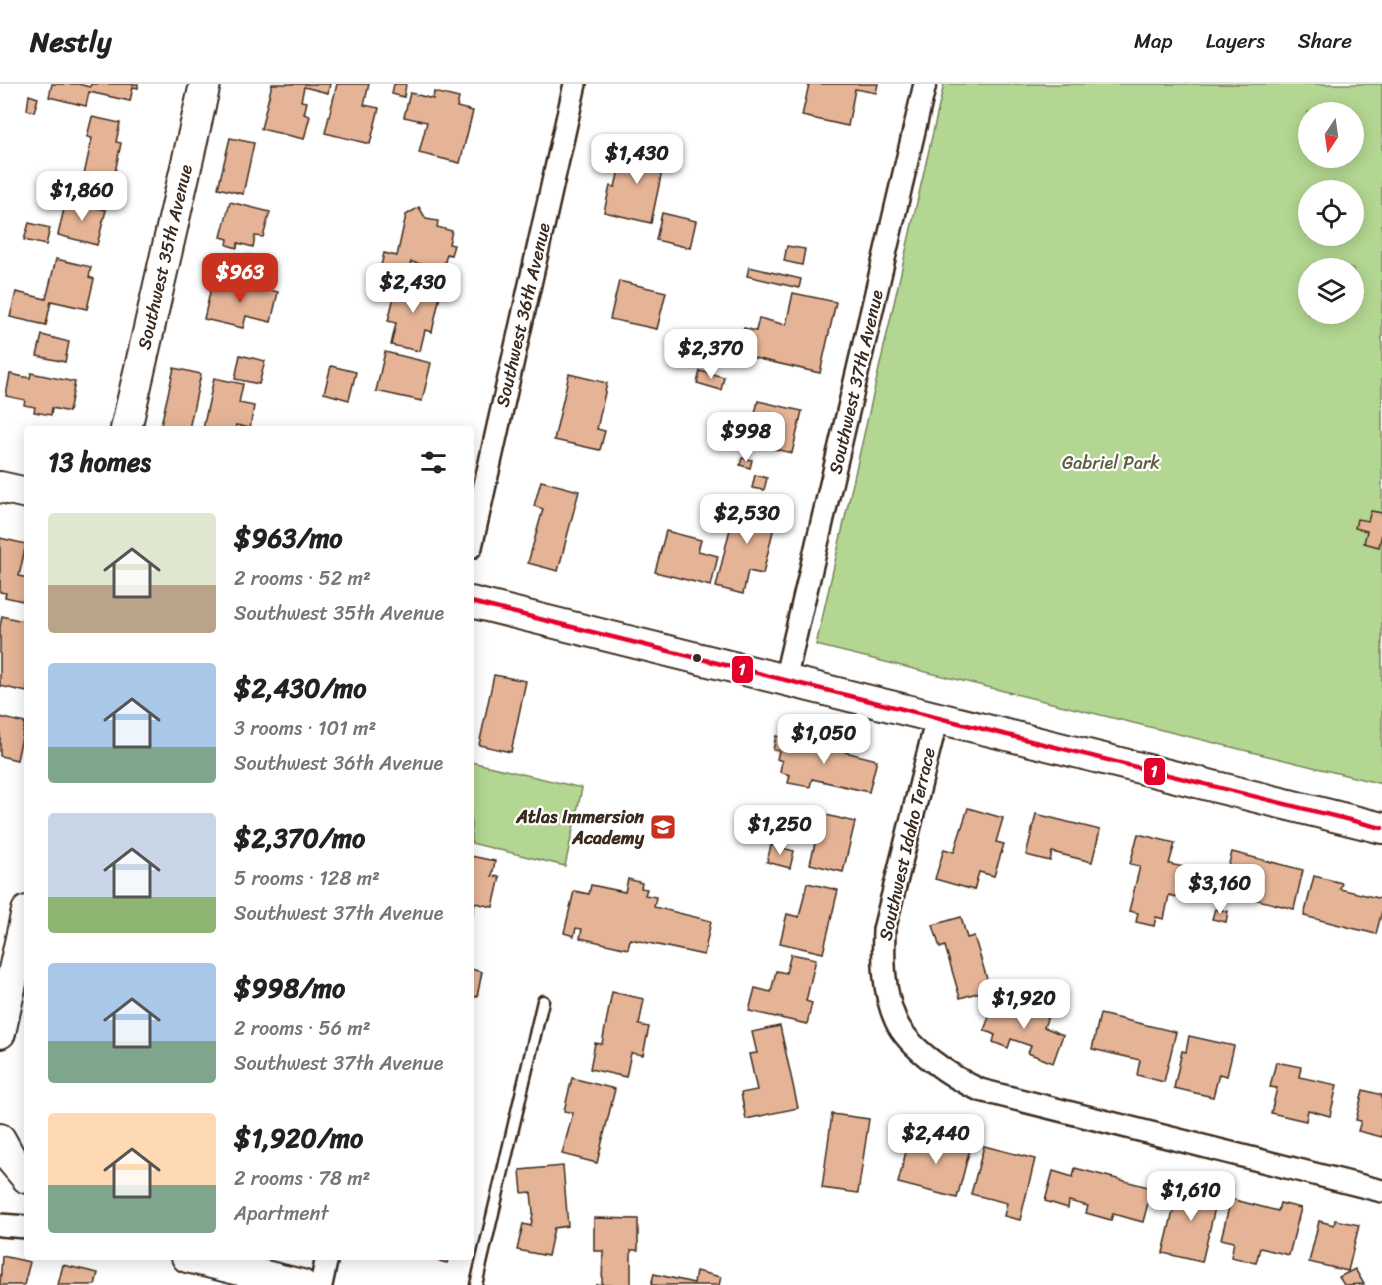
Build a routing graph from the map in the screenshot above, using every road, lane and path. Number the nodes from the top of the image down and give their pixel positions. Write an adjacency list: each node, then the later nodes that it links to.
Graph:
1 (205, 84): 4 (main road, Southwest 35th Avenue)
2 (925, 84): 9 (street, Southwest 37th Avenue)
3 (569, 85): 7 (street, Southwest 36th Avenue)
4 (127, 426)
5 (0, 487): 6 (main road)
6 (24, 492)
7 (474, 533)
8 (474, 603): 9 (main road)
9 (785, 680): 10 (main road)
10 (937, 718): 11 (main road); 17 (street, Southwest Idaho Terrace)
11 (1382, 828)
12 (24, 925): 14 (main road)
13 (543, 1001): 24 (lane)
14 (0, 1033)
15 (0, 1139): 16 (main road)
16 (24, 1174)
17 (1382, 1191)
18 (0, 1225): 19 (street)
19 (24, 1227)
20 (199, 1260): 22 (main road)
21 (326, 1260): 23 (street)
22 (302, 1285)
23 (321, 1285)
24 (476, 1285)

